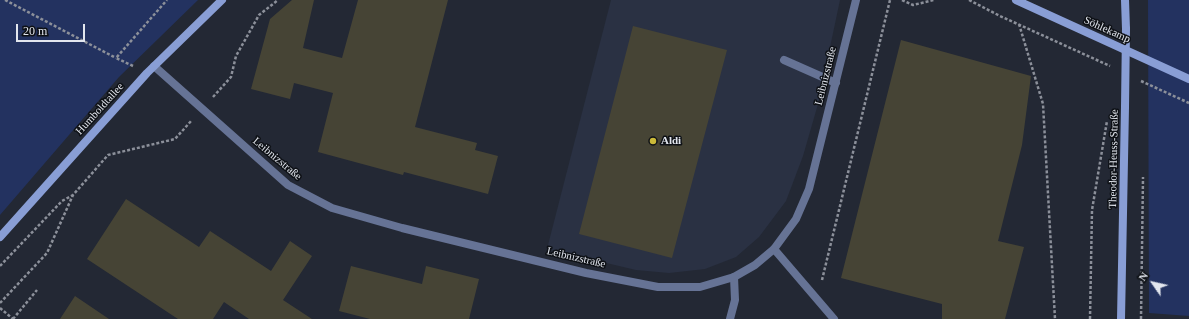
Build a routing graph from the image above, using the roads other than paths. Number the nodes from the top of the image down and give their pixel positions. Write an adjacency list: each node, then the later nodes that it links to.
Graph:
1 (222, 0): 6 (street, Humboldtallee)
2 (856, 0): 8 (street, Leibnizstraße)
3 (1016, 0): 7 (street, Söhlekamp)
4 (1126, 0): 14 (street, Theodor-Heuss-Straße, bridge)
5 (784, 60): 8 (street)
6 (154, 66): 9 (street, Humboldtallee); 11 (street, Leibnizstraße)
7 (1189, 79)
8 (836, 83): 10 (street, Leibnizstraße)
9 (0, 237)
10 (774, 249): 11 (street, Leibnizstraße); 13 (street)
11 (734, 277): 12 (street)
12 (730, 319)
13 (834, 319)
14 (1121, 319)

